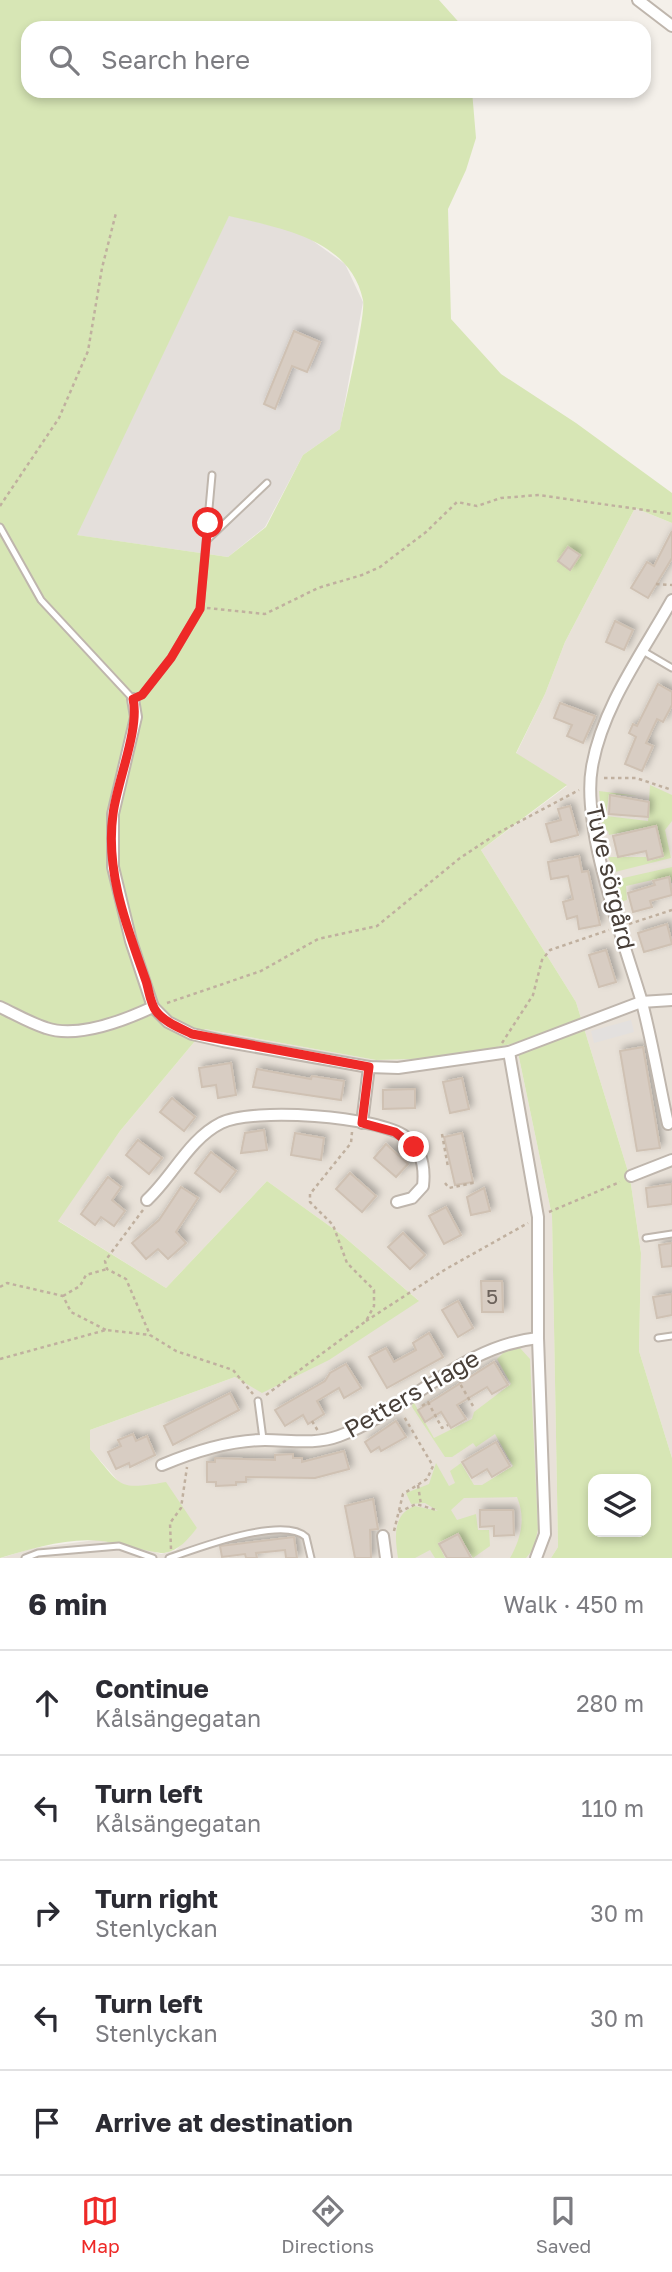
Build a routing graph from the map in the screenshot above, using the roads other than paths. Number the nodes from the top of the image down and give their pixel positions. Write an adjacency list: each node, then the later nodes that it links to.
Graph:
1 (638, 0): 2 (street)
2 (672, 26)
3 (212, 475): 6 (lane)
4 (267, 483): 6 (lane)
5 (0, 527): 10 (lane)
6 (207, 540): 10 (lane)
7 (672, 600): 8 (street, Tuve sörgård)
8 (643, 651): 9 (lane); 12 (street, Tuve sörgård)
9 (672, 668)
10 (133, 699): 14 (street)
11 (672, 1000): 12 (street)
12 (641, 1002): 15 (street); 18 (street, Tuve sörgård)
13 (0, 1007): 14 (street)
14 (153, 1007): 16 (street)
15 (505, 1053): 16 (street); 28 (street)
16 (369, 1067): 19 (street)
17 (672, 1085): 18 (street)
18 (659, 1086): 20 (street, Tuve sörgård)
19 (358, 1123): 23 (street); 24 (street)
20 (668, 1124)
21 (672, 1160): 22 (street)
22 (632, 1176)
23 (147, 1200)
24 (397, 1202)
25 (672, 1234): 26 (lane)
26 (646, 1238)
27 (672, 1336): 29 (lane)
28 (538, 1338): 31 (street, Petters Hage); 39 (street)
29 (658, 1338)
30 (258, 1401): 31 (lane)
31 (263, 1439): 32 (street, Petters Hage)
32 (162, 1465)
33 (388, 1537): 38 (street)
34 (168, 1556): 37 (lane)
35 (25, 1558): 36 (lane)
36 (153, 1558)
37 (311, 1558)
38 (386, 1558)
39 (536, 1558)

